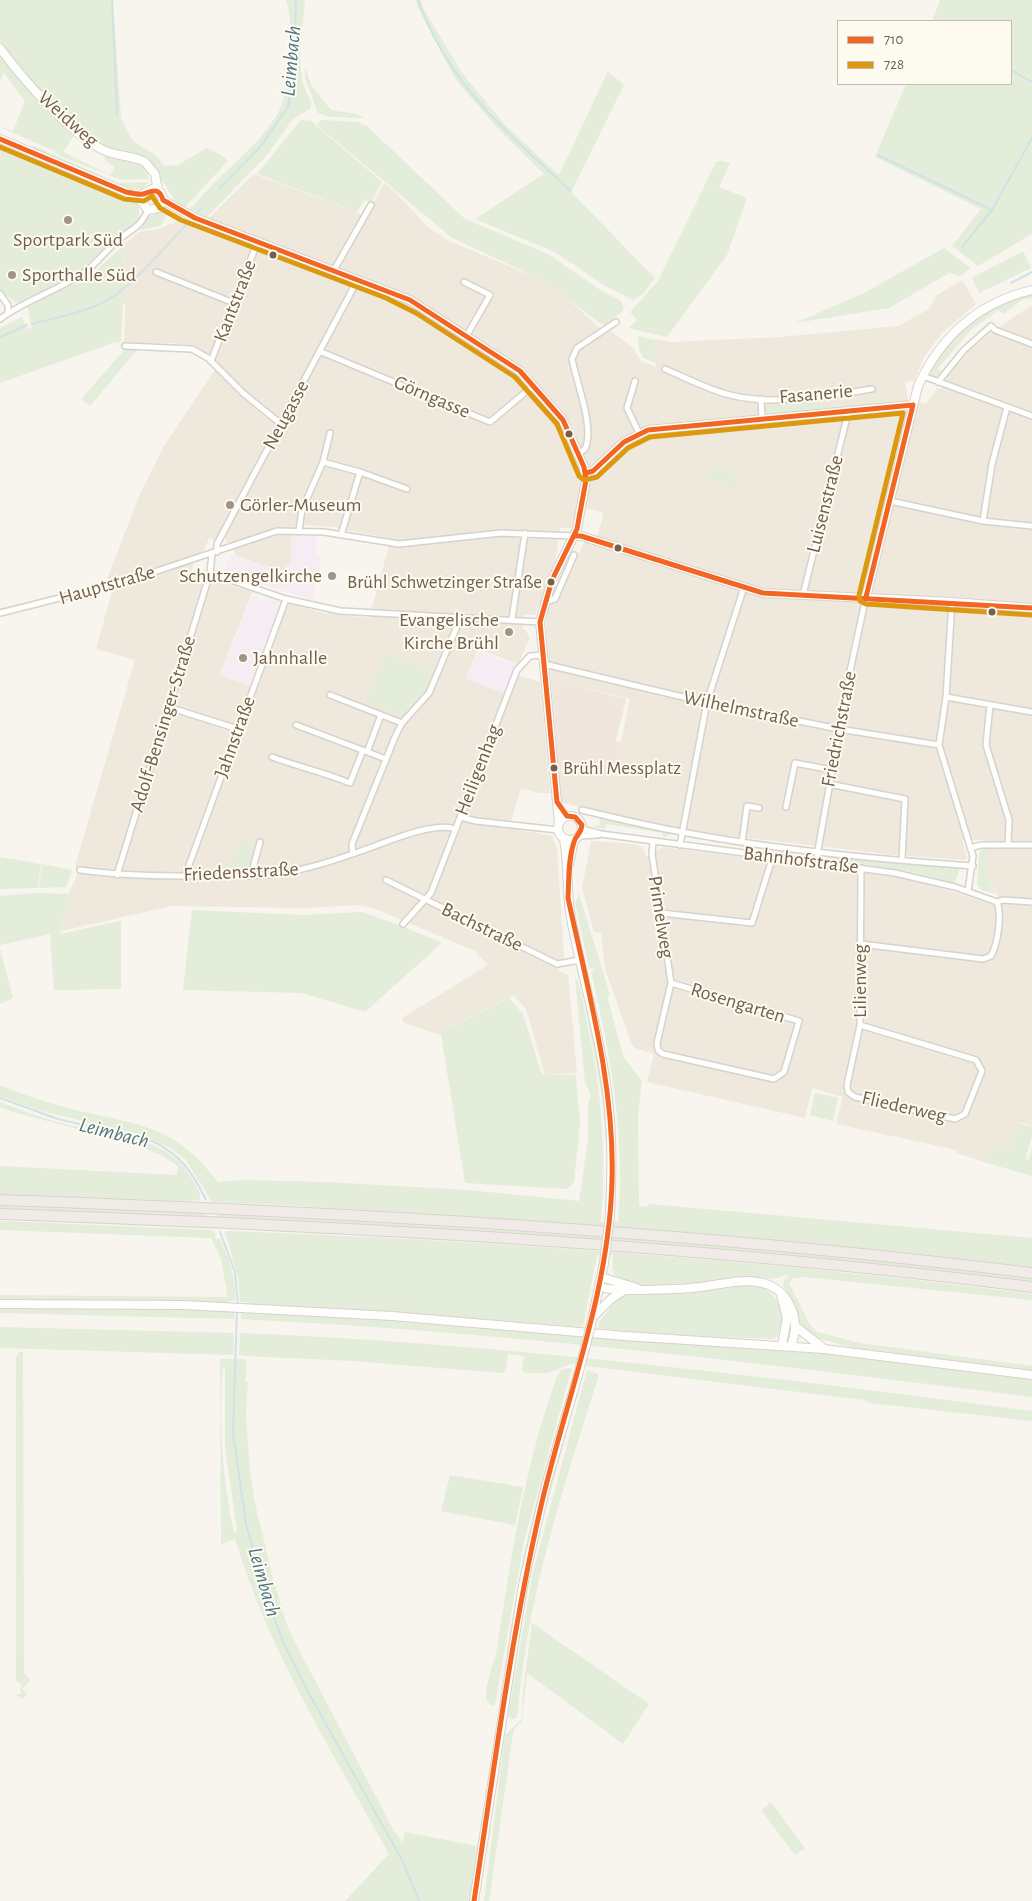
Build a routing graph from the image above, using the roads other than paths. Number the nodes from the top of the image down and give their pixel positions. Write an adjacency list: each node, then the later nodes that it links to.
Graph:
1 (0, 48): 3 (main road, Weidweg)
2 (0, 139): 5 (main road)
3 (150, 167): 4 (main road); 5 (main road)
4 (158, 191): 5 (main road); 6 (main road)
5 (144, 195): 9 (main road)
6 (163, 200): 8 (main road); 10 (main road)
7 (371, 205): 12 (street)
8 (159, 208): 9 (main road); 10 (main road)
9 (148, 210): 19 (street)
10 (190, 216): 11 (main road)
11 (258, 241): 12 (main road); 18 (street, Kantstraße)
12 (334, 270): 14 (main road)
13 (156, 272): 18 (street)
14 (358, 279): 22 (main road); 25 (street, Neugasse)
15 (464, 282): 22 (street)
16 (1032, 290): 28 (main road)
17 (0, 294): 19 (street)
18 (234, 303): 26 (street, Kantstraße)
19 (8, 312): 20 (street)
20 (0, 319)
21 (616, 322): 42 (street)
22 (467, 335): 31 (main road)
23 (1032, 344): 30 (street)
24 (124, 346): 26 (street)
25 (319, 351): 31 (street, Görngasse); 39 (street, Neugasse)
26 (211, 362): 39 (street)
27 (665, 369): 33 (street, Fasanerie)
28 (923, 376): 30 (street); 34 (main road)
29 (636, 381): 41 (street)
30 (938, 382): 35 (street)
31 (534, 385): 42 (main road)
32 (872, 389): 33 (street, Fasanerie)
33 (761, 399): 38 (street, Fasanerie)
34 (913, 405): 36 (main road); 47 (main road)
35 (1007, 407): 37 (street); 48 (street)
36 (848, 412): 38 (main road); 58 (street, Luisenstraße)
37 (1032, 416)
38 (762, 418): 41 (main road)
39 (281, 424): 54 (street, Neugasse)
40 (330, 433): 43 (street)
41 (639, 433): 45 (main road)
42 (578, 454): 45 (main road)
43 (323, 462): 44 (street); 50 (street)
44 (360, 472): 46 (street); 52 (street)
45 (586, 473): 53 (main road)
46 (407, 489)
47 (890, 501): 48 (street); 59 (main road)
48 (982, 521): 49 (street)
49 (1032, 526)
50 (299, 530): 52 (street, Hauptstraße); 54 (street, Hauptstraße)
51 (525, 533): 52 (street, Hauptstraße); 53 (street, Hauptstraße); 66 (street)
52 (341, 535)
53 (574, 536): 57 (main road); 61 (main road)
54 (215, 553): 56 (street, Neugasse); 64 (street, Hauptstraße)
55 (574, 555): 61 (street)
56 (210, 573): 60 (street); 74 (street, Adolf-Bensinger-Straße)
57 (744, 587): 58 (main road); 72 (street)
58 (803, 594): 59 (main road)
59 (866, 598): 62 (main road); 80 (street, Friedrichstraße)
60 (286, 599): 65 (street); 79 (street, Jahnstraße)
61 (544, 602): 67 (main road)
62 (952, 602): 63 (main road); 71 (street)
63 (1032, 608)
64 (0, 613)
65 (461, 617): 66 (street); 77 (street)
66 (512, 619): 67 (street)
67 (540, 622): 68 (main road)
68 (543, 655): 69 (main road); 92 (street, Heiligenhag)
69 (544, 664): 72 (street, Wilhelmstraße); 87 (main road)
70 (330, 695): 76 (street)
71 (946, 697): 73 (street); 81 (street)
72 (707, 702): 80 (street, Wilhelmstraße); 95 (street)
73 (990, 705): 75 (street); 103 (street)
74 (168, 707): 79 (street); 114 (street, Adolf-Bensinger-Straße)
75 (1032, 712)
76 (381, 715): 77 (street); 82 (street)
77 (402, 723): 84 (street)
78 (296, 724): 82 (street)
79 (238, 729): 116 (street, Jahnstraße)
80 (840, 729): 81 (street, Wilhelmstraße); 85 (street, Friedrichstraße)
81 (939, 745): 104 (street)
82 (365, 751): 83 (street); 84 (street)
83 (272, 757)
84 (386, 759): 106 (street)
85 (832, 770): 86 (street, Friedrichstraße); 88 (street)
86 (830, 784): 105 (street, Friedrichstraße); 108 (street)
87 (557, 802): 91 (main road); 93 (main road)
88 (786, 807)
89 (759, 808): 100 (street)
90 (582, 810): 95 (street, Bahnhofstraße)
91 (567, 816): 93 (main road); 96 (main road)
92 (460, 818): 93 (street); 94 (street, Heiligenhag)
93 (558, 827): 97 (main road)
94 (456, 830): 106 (street, Friedensstraße); 119 (street, Heiligenhag)
95 (683, 832): 100 (street, Bahnhofstraße); 101 (street)
96 (578, 835): 97 (main road); 98 (street, Bahnhofstraße); 110 (main road)
97 (564, 839): 110 (main road)
98 (653, 841): 101 (street, Bahnhofstraße); 122 (street, Primelweg)
99 (260, 842): 115 (street)
100 (742, 842): 105 (street, Bahnhofstraße)
101 (680, 845): 107 (street, Bahnhofstraße)
102 (1032, 845): 103 (street)
103 (1008, 846): 104 (street)
104 (970, 848): 111 (street)
105 (817, 850): 108 (street, Bahnhofstraße); 109 (street, Friedrichstraße)
106 (353, 854): 115 (street, Friedensstraße)
107 (773, 856): 109 (street, Bahnhofstraße); 122 (street)
108 (902, 860): 111 (street, Bahnhofstraße)
109 (816, 861): 112 (street, Bahnhofstraße)
110 (569, 865): 125 (main road)
111 (973, 866): 118 (street)
112 (861, 868): 118 (street, Bahnhofstraße); 124 (street, Lilienweg)
113 (80, 870): 114 (street, Friedensstraße)
114 (116, 875): 116 (street, Friedensstraße)
115 (251, 875): 116 (street, Friedensstraße)
116 (185, 876)
117 (386, 880): 119 (street, Bachstraße)
118 (968, 891): 120 (street, Bahnhofstraße)
119 (426, 899): 123 (street, Heiligenhag); 125 (street, Bachstraße)
120 (997, 902): 121 (street); 124 (street)
121 (1032, 902)
122 (662, 913): 126 (street, Primelweg)
123 (403, 924)
124 (861, 944): 127 (street, Lilienweg)
125 (580, 960): 133 (main road, bridge)
126 (671, 983): 128 (street, Primelweg); 128 (street, Rosengarten)
127 (860, 1026): 129 (street, Lilienweg); 129 (street, Fliederweg)
128 (658, 1050)
129 (848, 1092)
130 (0, 1200): 132 (highway)
131 (0, 1214): 135 (highway)
132 (1032, 1274)
133 (601, 1277): 134 (main road); 136 (main road)
134 (600, 1287): 137 (main road); 140 (main road)
135 (1032, 1287)
136 (642, 1290): 137 (main road); 138 (main road)
137 (623, 1291): 140 (main road)
138 (780, 1293): 141 (main road); 142 (main road)
139 (0, 1304): 142 (main road)
140 (592, 1321): 146 (main road, bridge)
141 (795, 1326): 143 (main road); 144 (main road)
142 (782, 1345): 143 (main road)
143 (791, 1346): 144 (main road)
144 (824, 1348): 145 (main road)
145 (1032, 1375)
146 (474, 1901)

